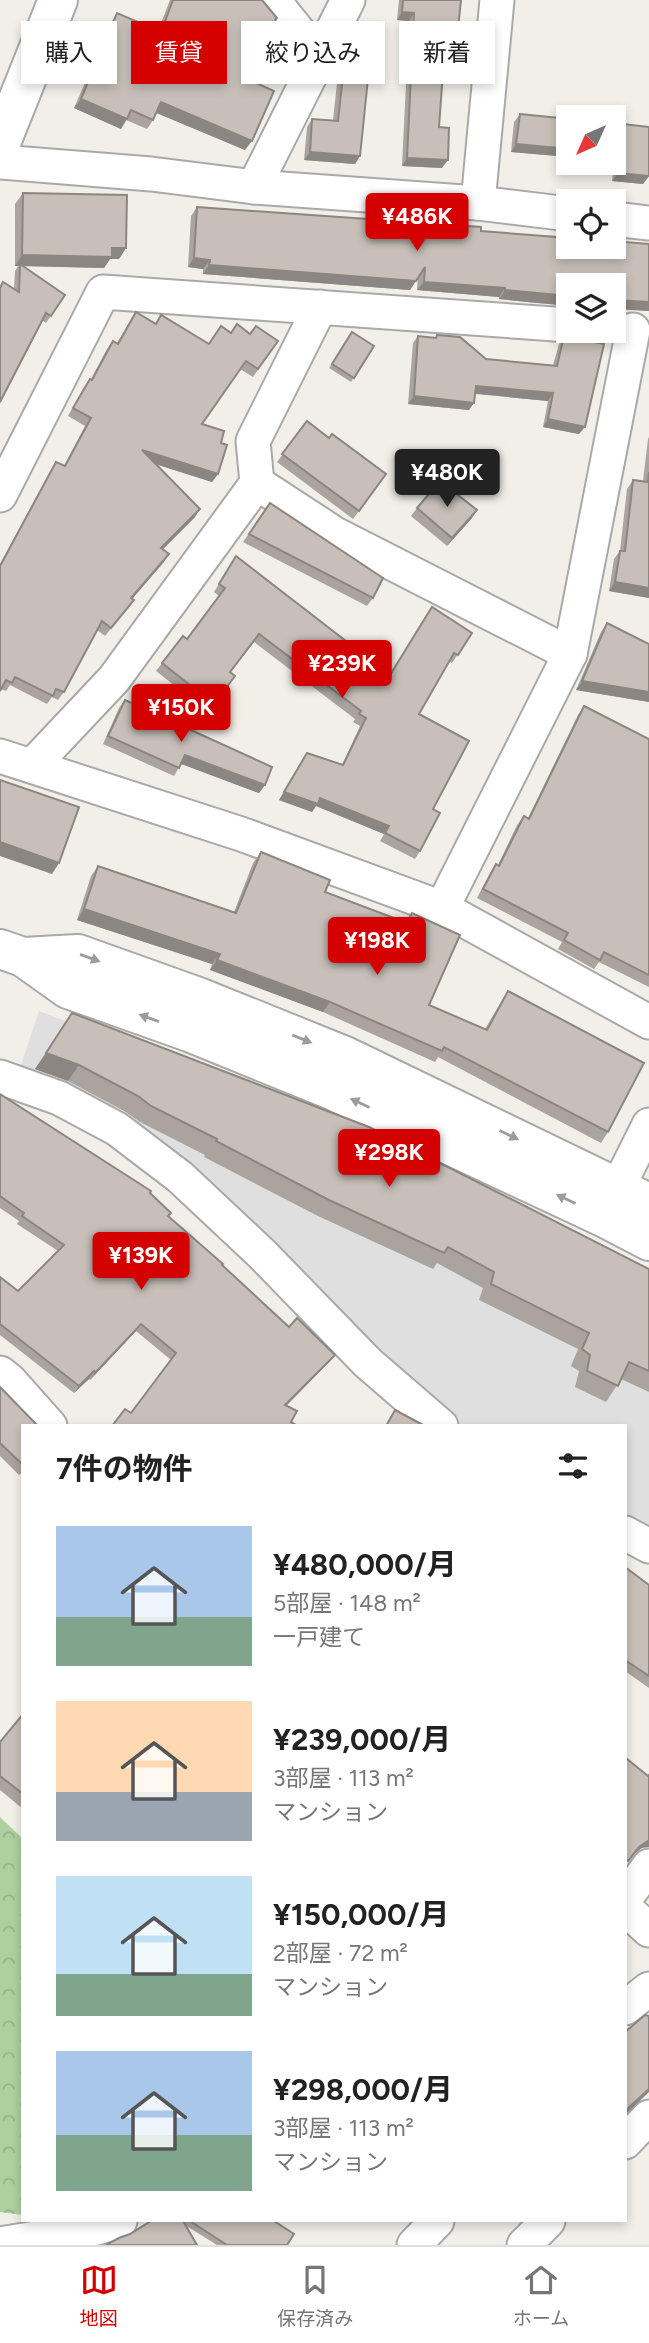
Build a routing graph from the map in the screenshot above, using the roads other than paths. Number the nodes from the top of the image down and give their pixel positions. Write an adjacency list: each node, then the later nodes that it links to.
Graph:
1 (58, 0): 8 (street)
2 (272, 0): 5 (street)
3 (348, 0): 6 (street)
4 (497, 0): 11 (street)
5 (289, 21)
6 (337, 21)
7 (304, 84): 10 (street)
8 (0, 145)
9 (0, 162): 10 (street)
10 (254, 187): 11 (street)
11 (478, 203): 12 (street)
12 (556, 212)
13 (626, 220): 14 (street)
14 (649, 223)
15 (320, 307): 16 (street); 18 (street); 19 (street)
16 (556, 324)
17 (632, 330): 20 (street)
18 (257, 483): 20 (street); 22 (street)
19 (0, 495)
20 (570, 654): 23 (street)
21 (0, 756): 22 (street)
22 (32, 766): 23 (street)
23 (442, 908): 25 (street)
24 (11, 953): 28 (street)
25 (649, 1022)
26 (0, 1077): 32 (street)
27 (649, 1125): 28 (street)
28 (623, 1202): 29 (street)
29 (649, 1241)
30 (0, 1373): 31 (street)
31 (48, 1424)
32 (439, 1424)
33 (627, 1534): 34 (street)
34 (649, 1546)
35 (649, 1866): 36 (street)
36 (627, 1896)
37 (627, 1910): 38 (street)
38 (649, 1930)
39 (649, 1989): 40 (street)
40 (627, 2006)
41 (649, 2117): 42 (street)
42 (627, 2140)
43 (117, 2222): 46 (street)
44 (436, 2222): 47 (street)
45 (547, 2222): 48 (street)
46 (0, 2244)
47 (414, 2245)
48 (524, 2245)

